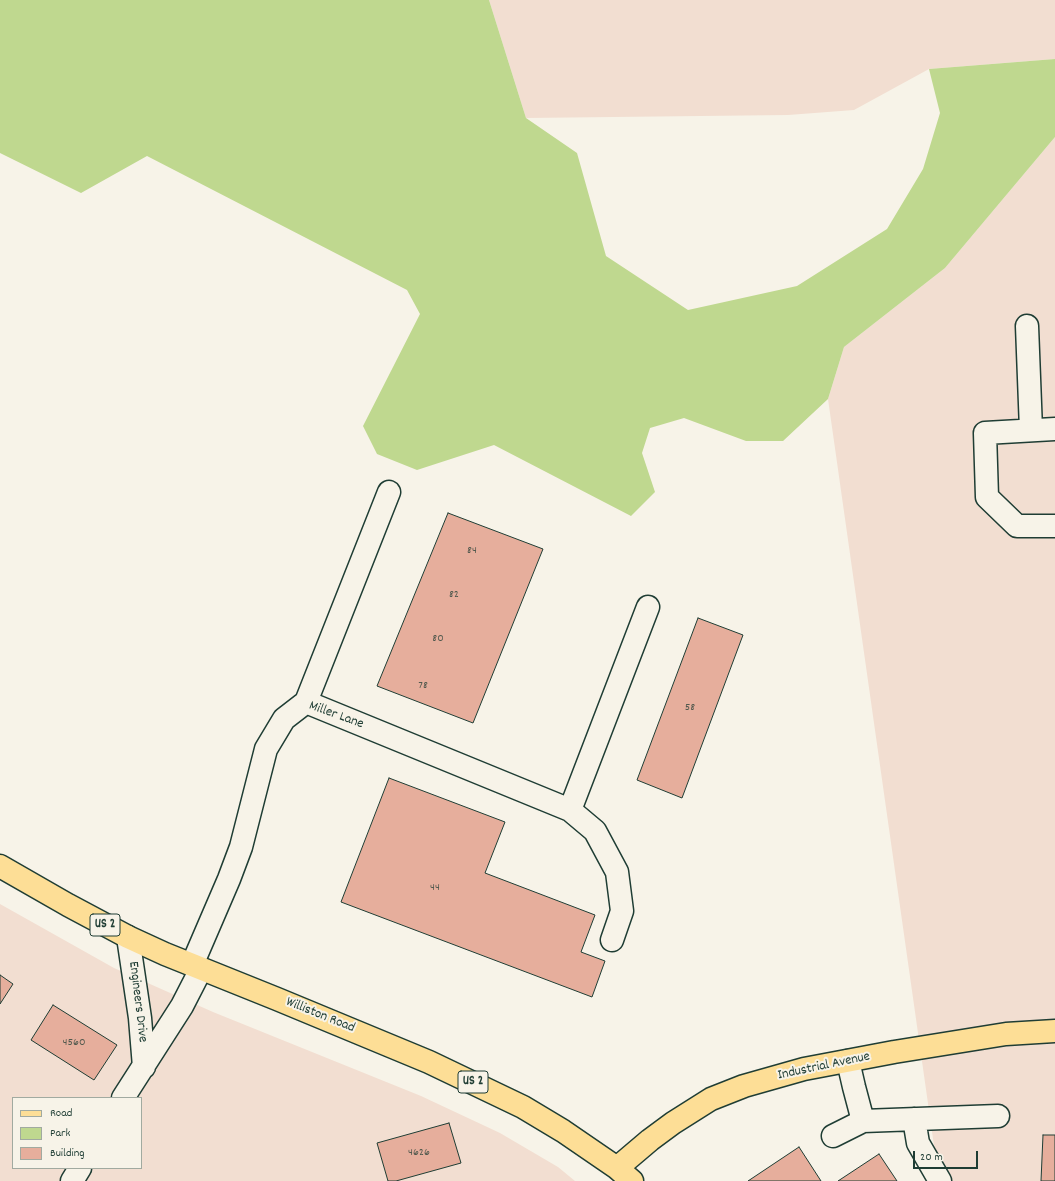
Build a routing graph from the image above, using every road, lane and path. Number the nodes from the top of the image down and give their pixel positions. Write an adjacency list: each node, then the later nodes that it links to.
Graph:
1 (1026, 326): 3 (street)
2 (1055, 429): 3 (street)
3 (1031, 430): 5 (street)
4 (390, 492): 7 (street)
5 (1055, 526)
6 (648, 607): 8 (street)
7 (306, 702): 8 (street, Miller Lane); 12 (street, Miller Lane)
8 (570, 810): 11 (street, Miller Lane)
9 (0, 866): 10 (main road, Williston Road / US 2)
10 (128, 937): 12 (main road, Williston Road / US 2); 15 (street, Engineers Drive)
11 (612, 940)
12 (196, 967): 15 (street, Engineers Drive); 22 (main road, Williston Road / US 2)
13 (1055, 1030): 14 (main road, Industrial Avenue)
14 (848, 1061): 19 (street); 22 (main road, Industrial Avenue)
15 (144, 1067): 16 (street, Engineers Drive)
16 (124, 1097)
17 (998, 1116): 18 (street)
18 (914, 1119): 19 (street); 24 (street)
19 (863, 1121): 20 (street)
20 (834, 1136)
21 (79, 1169): 23 (street)
22 (625, 1175)
23 (72, 1181)
24 (940, 1181)

